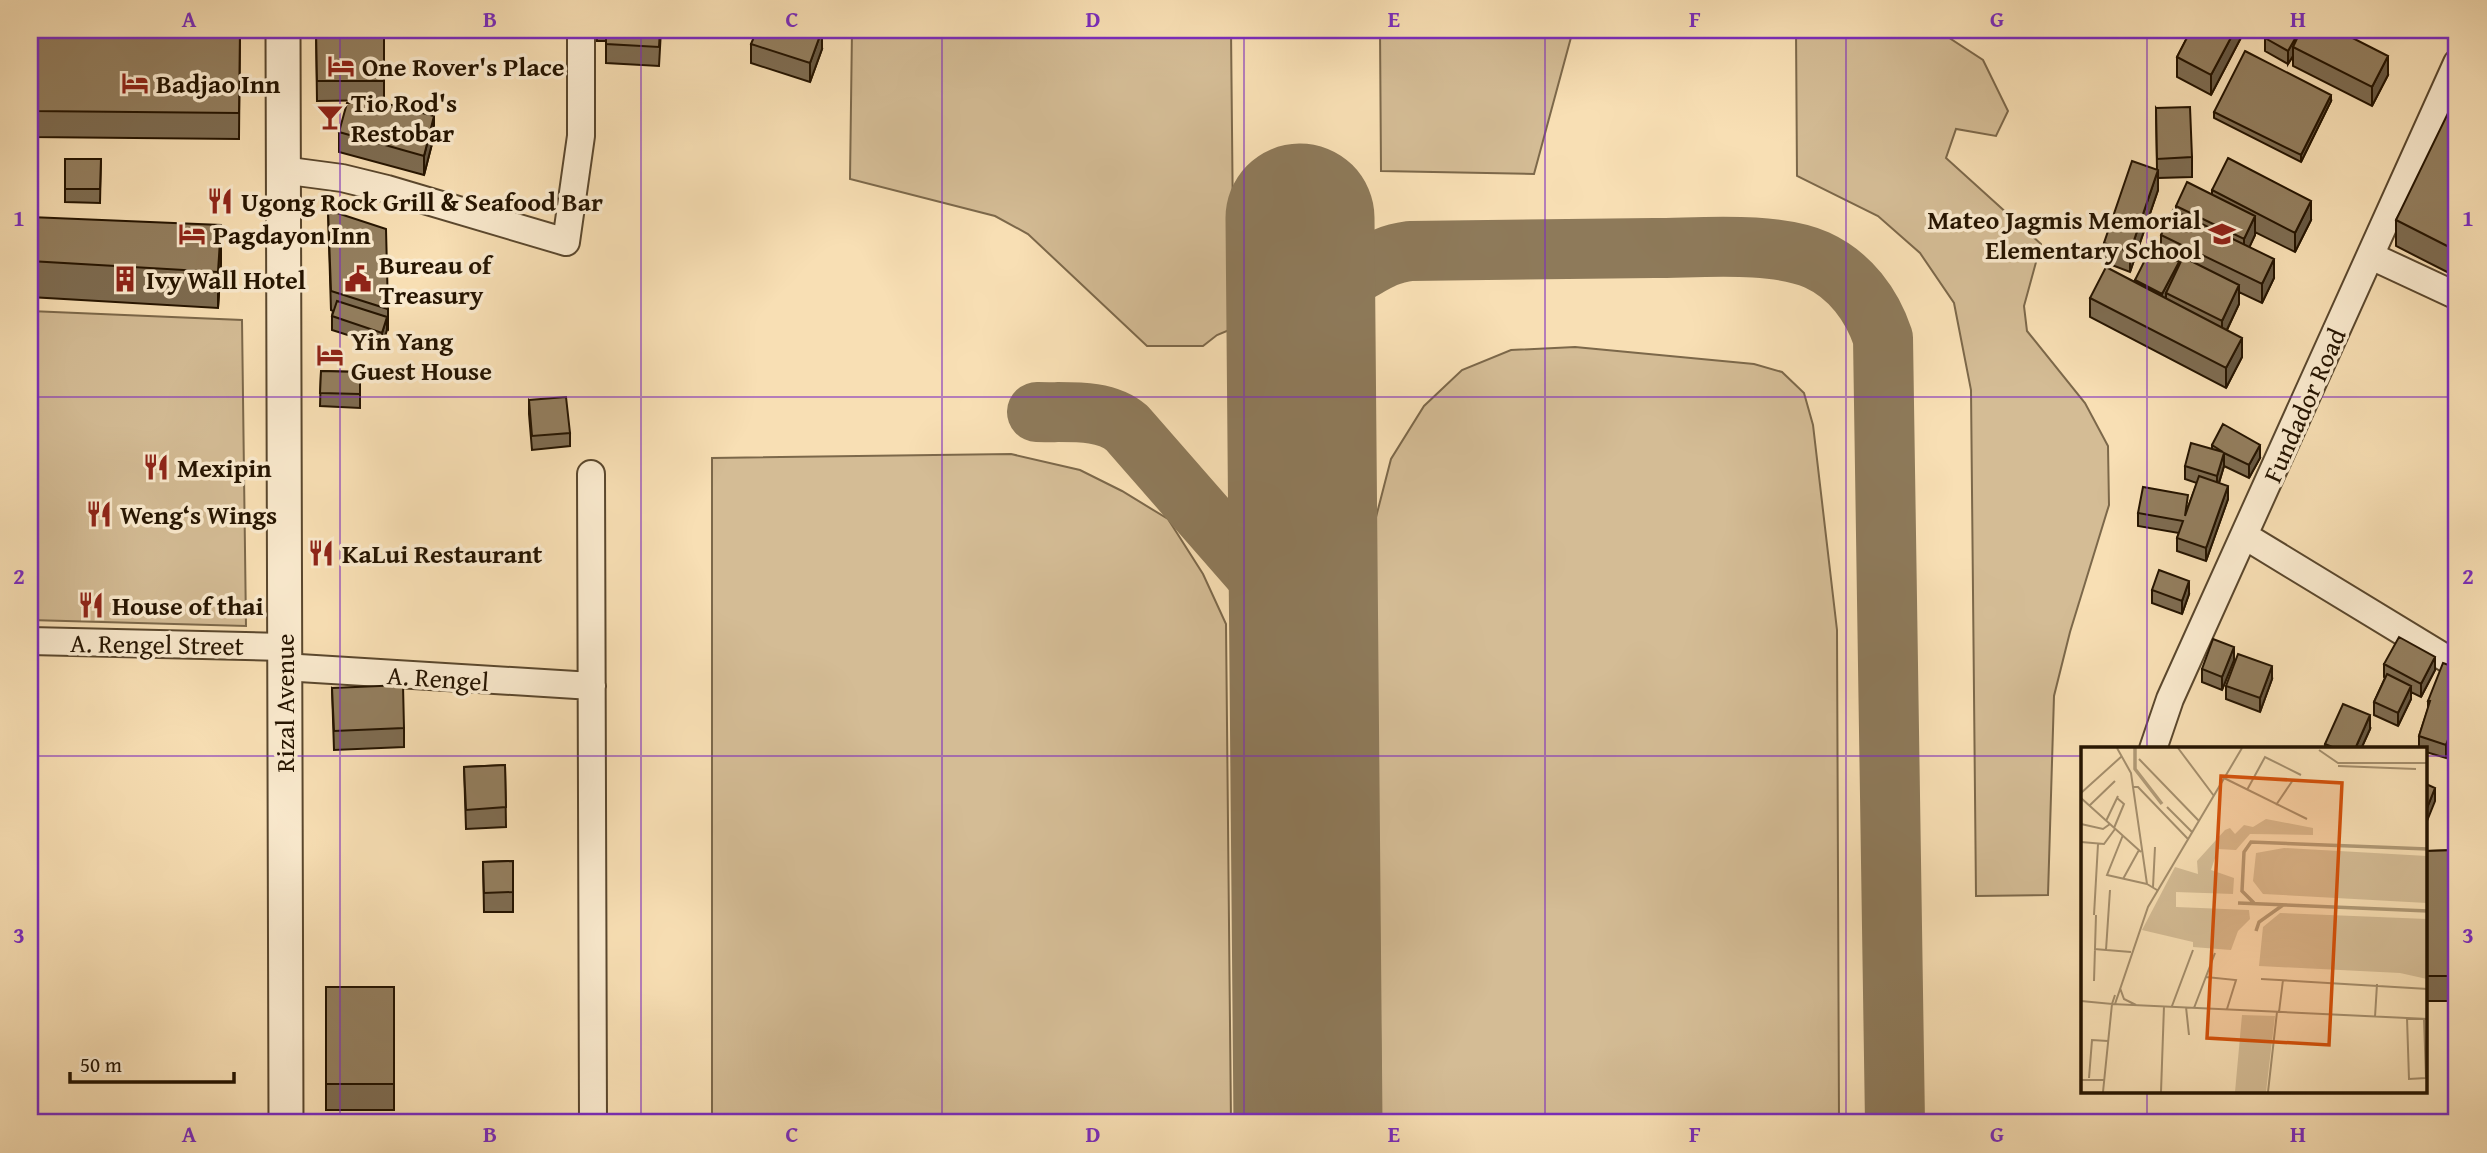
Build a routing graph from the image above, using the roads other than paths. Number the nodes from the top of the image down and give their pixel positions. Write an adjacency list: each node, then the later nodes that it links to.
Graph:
1 (283, 30): 4 (street, Rizal Avenue)
2 (581, 30): 4 (street)
3 (2457, 63): 5 (street, Fundador Road)
4 (282, 170): 10 (street, Rizal Avenue)
5 (2371, 256): 6 (street); 8 (street, Fundador Road)
6 (2457, 296)
7 (591, 474): 12 (street)
8 (2245, 536): 11 (street); 13 (street, Fundador Road)
9 (30, 641): 10 (street, A. Rengel Street)
10 (283, 657): 12 (street, A. Rengel); 14 (street, Rizal Avenue)
11 (2457, 665)
12 (592, 686): 15 (street)
13 (2154, 747)
14 (286, 1123)
15 (593, 1123)

